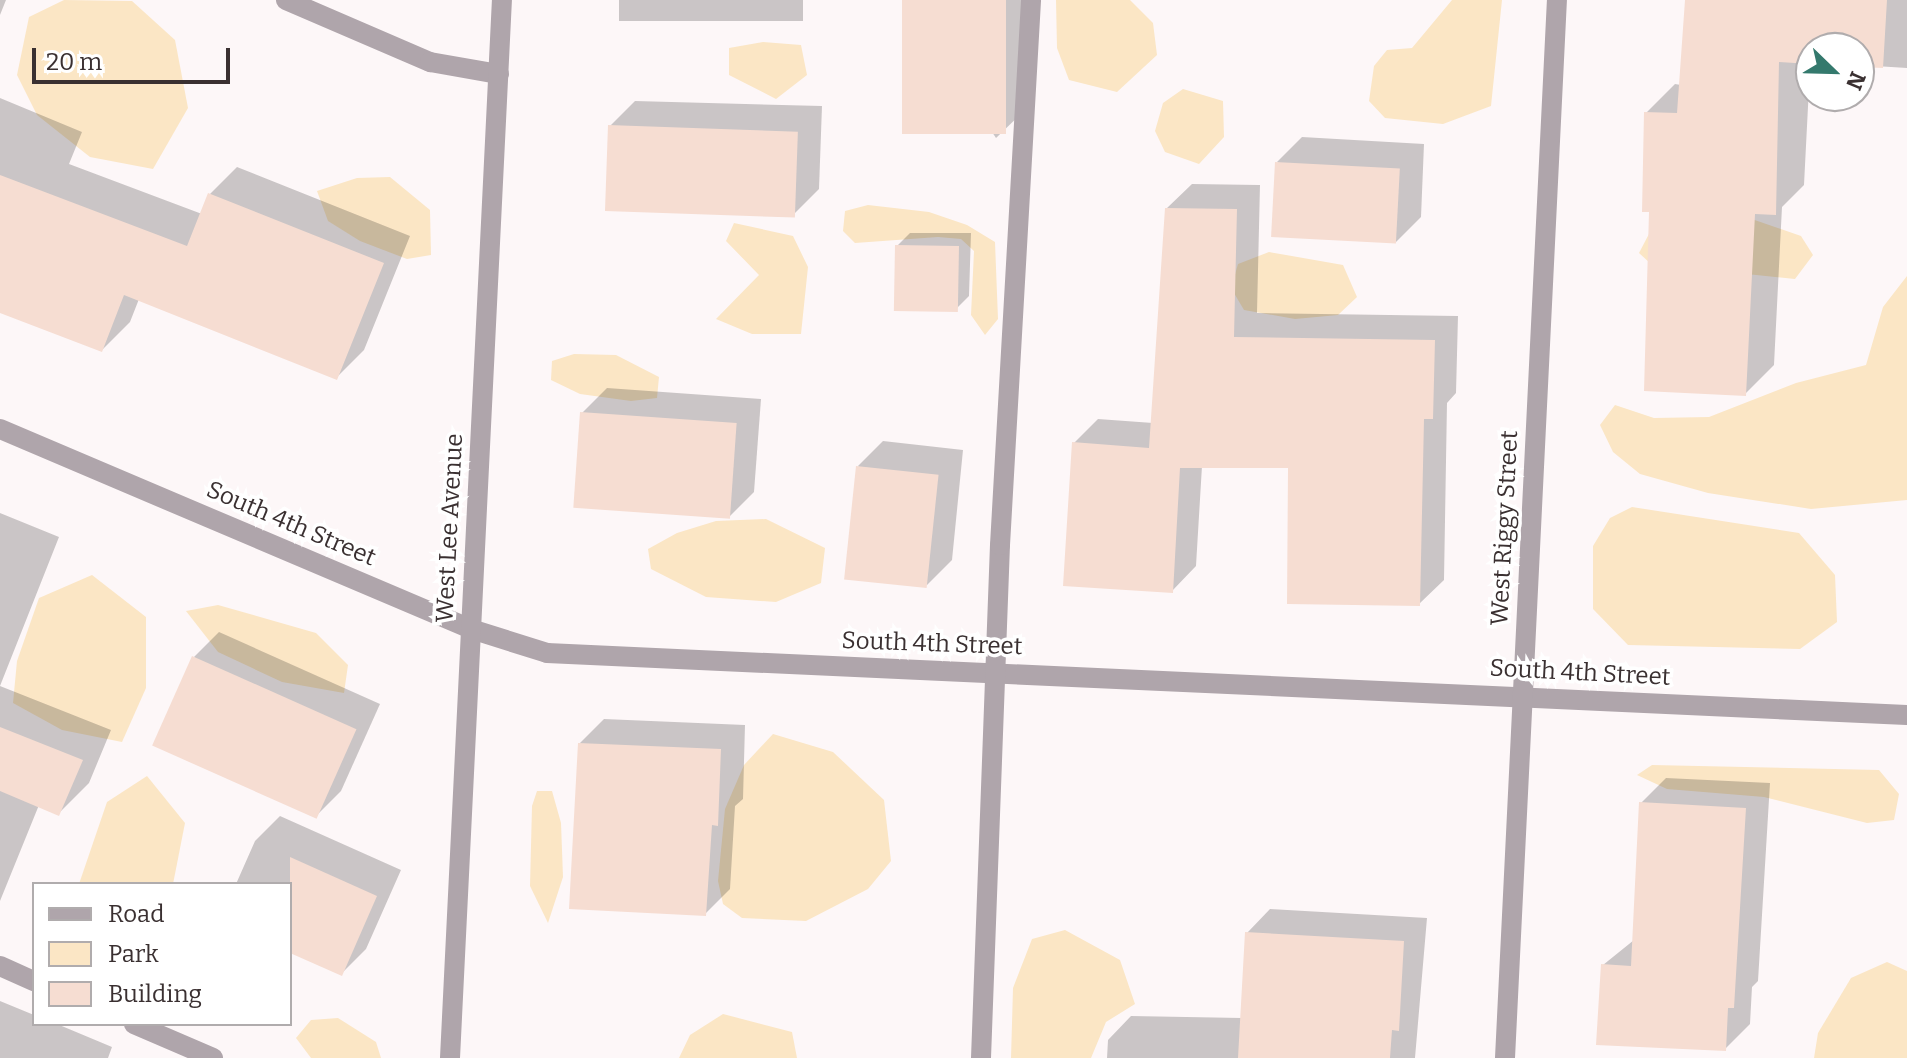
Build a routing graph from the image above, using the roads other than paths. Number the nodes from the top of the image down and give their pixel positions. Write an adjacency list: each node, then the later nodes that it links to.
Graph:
1 (286, 0): 5 (street)
2 (502, 0): 5 (street, West Lee Avenue)
3 (1031, 0): 8 (street)
4 (1557, 0): 9 (street, West Riggy Street)
5 (499, 74): 7 (street, West Lee Avenue)
6 (0, 429): 7 (street, South 4th Street)
7 (471, 629): 8 (street, South 4th Street); 15 (street, West Lee Avenue)
8 (997, 672): 9 (street, South 4th Street); 16 (street)
9 (1522, 696): 10 (street, South 4th Street); 17 (street, West Riggy Street)
10 (1907, 715)
11 (0, 966): 12 (street)
12 (32, 980)
13 (139, 1026): 14 (street)
14 (213, 1058)
15 (450, 1058)
16 (981, 1058)
17 (1505, 1058)

